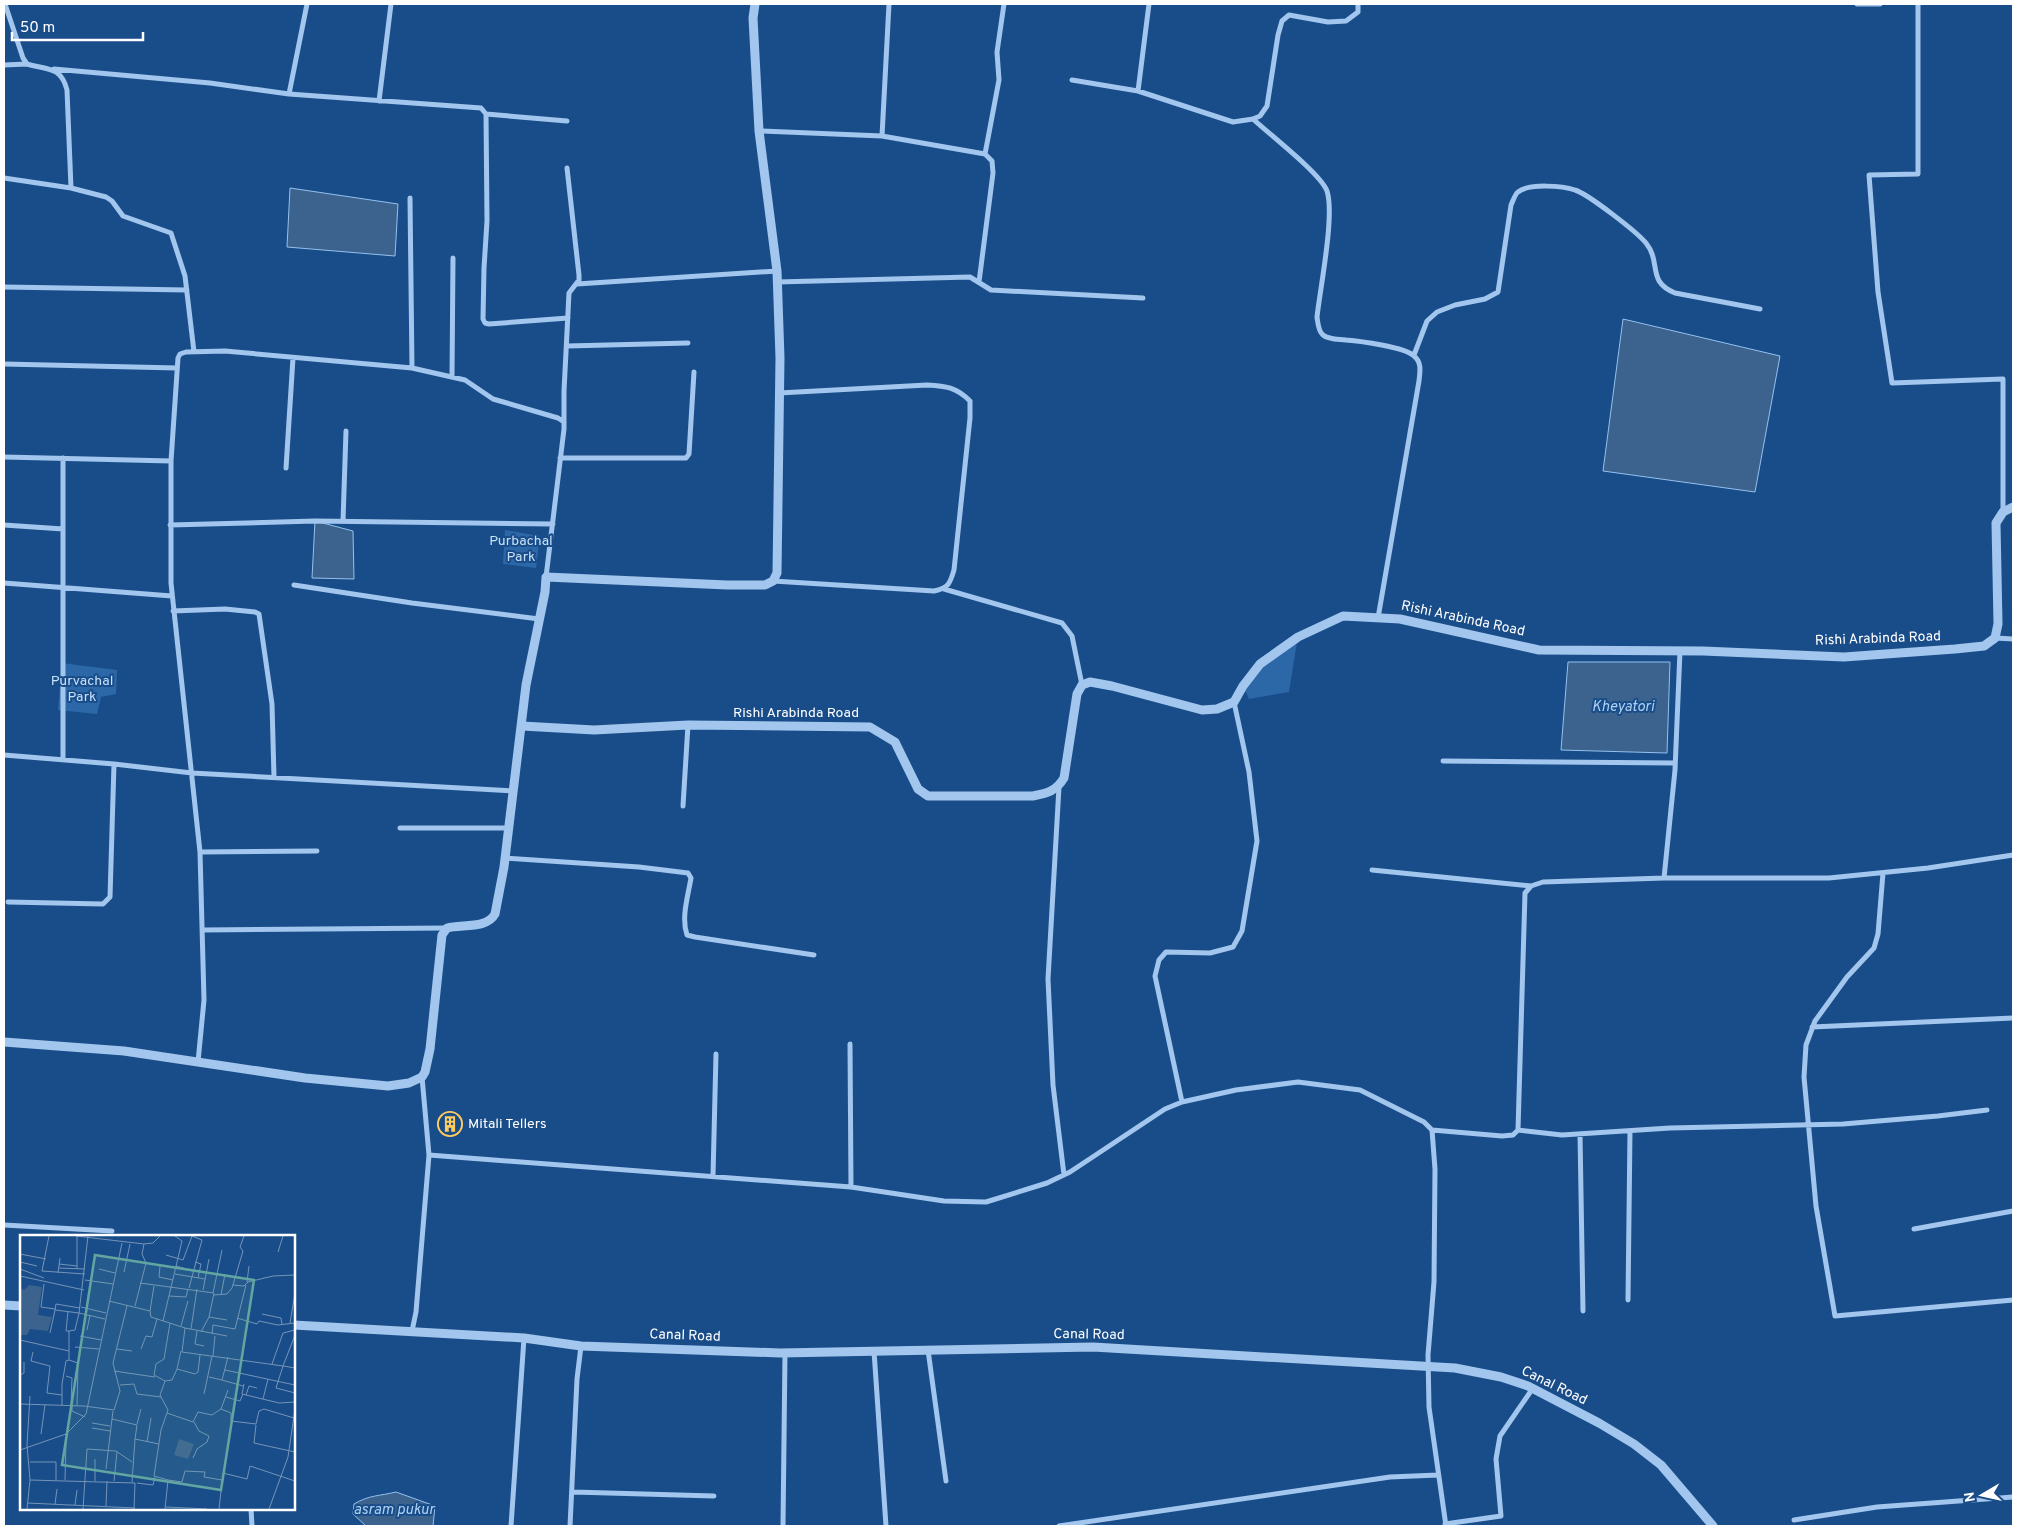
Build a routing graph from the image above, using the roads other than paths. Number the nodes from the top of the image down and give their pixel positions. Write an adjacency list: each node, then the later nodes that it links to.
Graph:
1 (5, 4): 12 (street)
2 (306, 4): 17 (street)
3 (391, 4): 18 (street)
4 (755, 4): 22 (street)
5 (889, 4): 23 (street)
6 (1004, 4): 24 (street)
7 (1149, 4): 16 (street)
8 (1358, 4): 20 (street)
9 (1857, 4): 10 (street)
10 (1880, 4)
11 (1918, 4): 58 (street)
12 (27, 64): 13 (street); 14 (street)
13 (4, 65)
14 (54, 69): 17 (street); 27 (street)
15 (1072, 80): 16 (street)
16 (1138, 91): 20 (street)
17 (289, 94): 18 (street)
18 (378, 101): 19 (street)
19 (486, 114): 21 (street); 38 (street)
20 (1253, 120): 42 (street)
21 (568, 121)
22 (759, 131): 23 (street); 30 (street)
23 (882, 136): 24 (street)
24 (985, 154): 32 (street)
25 (567, 168): 33 (street)
26 (4, 178): 27 (street)
27 (71, 188): 35 (street)
28 (410, 198): 46 (street)
29 (453, 258): 48 (street)
30 (776, 270): 31 (street); 33 (street)
31 (777, 282): 32 (street); 49 (street)
32 (979, 282): 36 (street)
33 (576, 284): 38 (street)
34 (4, 286): 35 (street)
35 (187, 290): 41 (street)
36 (1143, 298)
37 (1760, 309): 42 (street)
38 (568, 318): 40 (street)
39 (688, 343): 40 (street)
40 (567, 346): 50 (street)
41 (194, 352): 43 (street); 45 (street)
42 (1414, 355): 72 (street)
43 (293, 358): 46 (street); 56 (street)
44 (4, 364): 45 (street)
45 (178, 368): 55 (street)
46 (412, 368): 48 (street)
47 (694, 372): 54 (street)
48 (452, 377): 50 (street)
49 (779, 394): 65 (street); 69 (street)
50 (564, 422): 54 (street)
51 (346, 431): 59 (street)
52 (4, 457): 53 (street)
53 (63, 458): 55 (street); 63 (street)
54 (560, 458): 61 (street)
55 (171, 461): 62 (street)
56 (286, 468)
57 (2013, 507): 58 (street)
58 (2003, 512): 74 (street)
59 (343, 521): 61 (street); 62 (street)
60 (4, 524): 63 (street)
61 (553, 524): 64 (street)
62 (170, 525): 70 (street)
63 (63, 529): 68 (street)
64 (546, 577): 65 (street); 73 (street)
65 (773, 581): 69 (street)
66 (4, 583): 68 (street)
67 (294, 585): 73 (street)
68 (63, 586): 70 (street); 82 (street)
69 (944, 589): 77 (street)
70 (172, 596): 71 (street)
71 (174, 611): 86 (street); 87 (street)
72 (1378, 618): 76 (street, Rishi Arabinda Road); 78 (street, Rishi Arabinda Road)
73 (539, 619): 80 (street)
74 (1995, 638): 75 (street); 76 (street, Rishi Arabinda Road)
75 (2013, 639)
76 (1680, 651): 84 (street)
77 (1082, 685): 78 (street); 88 (street)
78 (1234, 702): 112 (street)
79 (688, 725): 80 (street, Rishi Arabinda Road); 88 (street, Rishi Arabinda Road); 90 (street)
80 (522, 726): 89 (street)
81 (4, 755): 82 (street)
82 (63, 759): 85 (street)
83 (1443, 761): 84 (street)
84 (1675, 762): 99 (street)
85 (114, 764): 86 (street); 101 (street)
86 (192, 773): 87 (street); 94 (street)
87 (274, 777): 89 (street)
88 (1059, 787): 120 (street)
89 (513, 791): 92 (street)
90 (683, 806)
91 (400, 828): 92 (street)
92 (509, 828): 96 (street)
93 (317, 851): 94 (street)
94 (200, 852): 103 (street)
95 (2013, 855): 98 (street)
96 (505, 858): 102 (street); 104 (street)
97 (1372, 870): 100 (street)
98 (1883, 873): 99 (street); 106 (street)
99 (1664, 878): 100 (street)
100 (1531, 886): 116 (street)
101 (8, 902)
102 (447, 928): 103 (street); 111 (street)
103 (202, 930): 110 (street)
104 (814, 954)
105 (2013, 1018): 106 (street)
106 (1812, 1028): 114 (street)
107 (4, 1042): 110 (street)
108 (850, 1044): 122 (street)
109 (716, 1054): 121 (street)
110 (198, 1062): 111 (street)
111 (422, 1077): 119 (street)
112 (1182, 1102): 115 (street); 120 (street)
113 (1987, 1110): 114 (street)
114 (1809, 1124): 117 (street); 128 (street)
115 (1432, 1130): 116 (street); 139 (street)
116 (1518, 1130): 118 (street)
117 (1630, 1131): 118 (street); 127 (street)
118 (1580, 1134): 131 (street)
119 (428, 1154): 121 (street); 133 (street)
120 (1064, 1175): 122 (street)
121 (713, 1176): 122 (street)
122 (851, 1186)
123 (2013, 1211): 125 (street)
124 (4, 1224): 126 (street)
125 (1914, 1229)
126 (112, 1231)
127 (1628, 1300)
128 (2013, 1300)
129 (4, 1305): 130 (street)
130 (20, 1306)
131 (1583, 1310)
132 (295, 1325): 133 (street, Canal Road)
133 (412, 1331): 134 (street, Canal Road)
134 (524, 1338): 135 (street, Canal Road); 150 (street)
135 (581, 1346): 138 (street, Canal Road); 143 (street)
136 (928, 1350): 137 (street, Canal Road); 139 (street, Canal Road); 142 (street)
137 (874, 1351): 138 (street, Canal Road); 153 (street)
138 (785, 1353): 152 (street)
139 (1428, 1367): 140 (street, Canal Road); 141 (street)
140 (1533, 1388): 148 (street); 155 (street, Canal Road)
141 (1438, 1475): 148 (street); 154 (street)
142 (946, 1481)
143 (573, 1492): 144 (street); 151 (street)
144 (714, 1496)
145 (2013, 1496): 147 (street)
146 (251, 1510): 149 (street)
147 (1794, 1520)
148 (1446, 1525)
149 (252, 1526)
150 (511, 1526)
151 (570, 1526)
152 (783, 1526)
153 (886, 1526)
154 (1059, 1526)
155 (1714, 1526)

